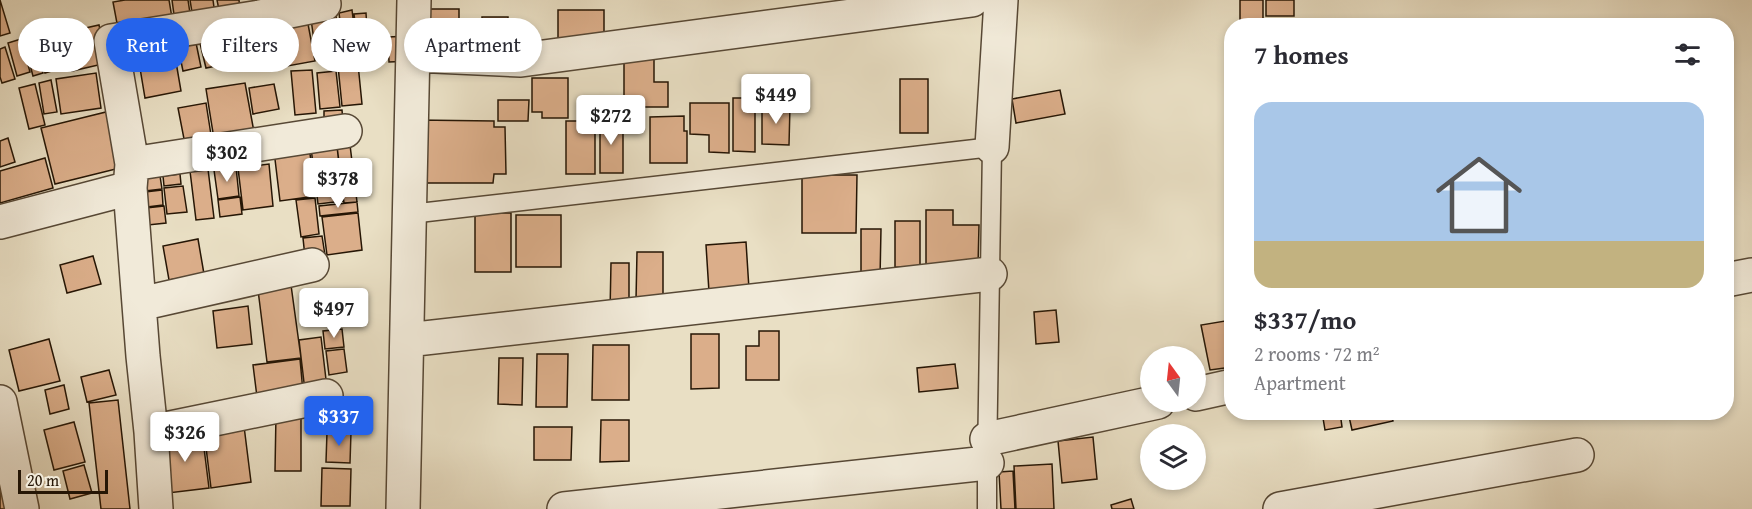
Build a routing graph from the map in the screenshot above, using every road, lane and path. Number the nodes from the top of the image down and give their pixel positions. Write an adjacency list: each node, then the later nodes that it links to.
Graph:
1 (414, 0): 5 (street)
2 (972, 0): 6 (street)
3 (1001, 0): 9 (street)
4 (324, 4): 10 (street)
5 (414, 18)
6 (542, 57)
7 (413, 72): 11 (street)
8 (345, 131): 10 (street)
9 (992, 147): 11 (lane); 14 (lane)
10 (131, 176): 12 (street); 17 (street)
11 (410, 214): 18 (street)
12 (0, 222)
13 (312, 265): 17 (street)
14 (990, 274): 18 (street); 25 (lane)
15 (1752, 274): 16 (street)
16 (1734, 278)
17 (140, 304): 24 (street)
18 (407, 340): 29 (street)
19 (1224, 388): 20 (street)
20 (1206, 392)
21 (326, 396): 24 (street)
22 (0, 402): 27 (street)
23 (1140, 407): 25 (street)
24 (151, 432): 28 (street)
25 (987, 451): 30 (street); 31 (lane)
26 (1577, 455): 32 (street)
27 (22, 509)
28 (156, 509)
29 (403, 509)
30 (564, 509)
31 (987, 509)
32 (1280, 509)

